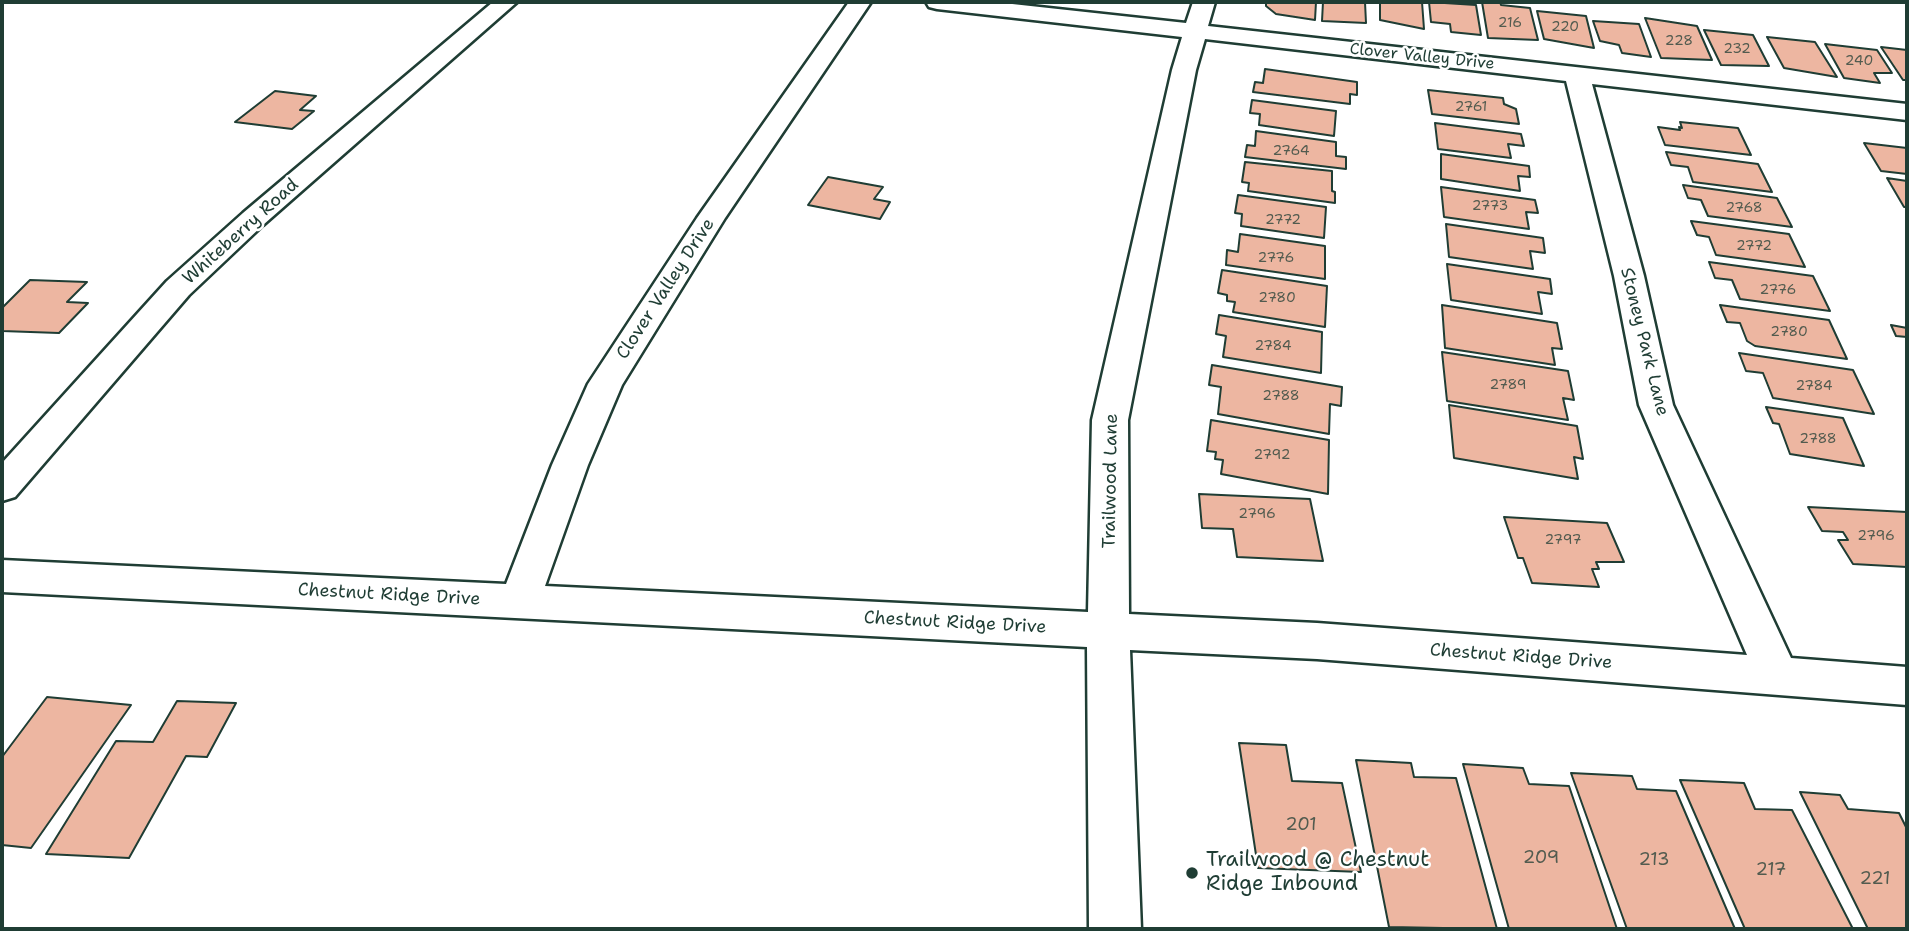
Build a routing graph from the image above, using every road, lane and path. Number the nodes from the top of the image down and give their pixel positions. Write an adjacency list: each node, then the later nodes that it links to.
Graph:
1 (506, 2): 7 (street, Whiteberry Road)
2 (860, 2): 9 (street, Clover Valley Drive)
3 (937, 2): 4 (street, Clover Valley Drive)
4 (1200, 16): 5 (street, Clover Valley Drive); 10 (street, Trailwood Lane)
5 (1577, 74): 6 (street, Clover Valley Drive); 11 (street, Stoney Park Lane)
6 (1907, 112)
7 (2, 487)
8 (2, 576): 9 (street, Chestnut Ridge Drive)
9 (519, 602): 10 (street, Chestnut Ridge Drive)
10 (1108, 631): 11 (street, Chestnut Ridge Drive); 13 (street, Trailwood Lane)
11 (1777, 676): 12 (street, Chestnut Ridge Drive)
12 (1907, 686)
13 (1115, 929)

